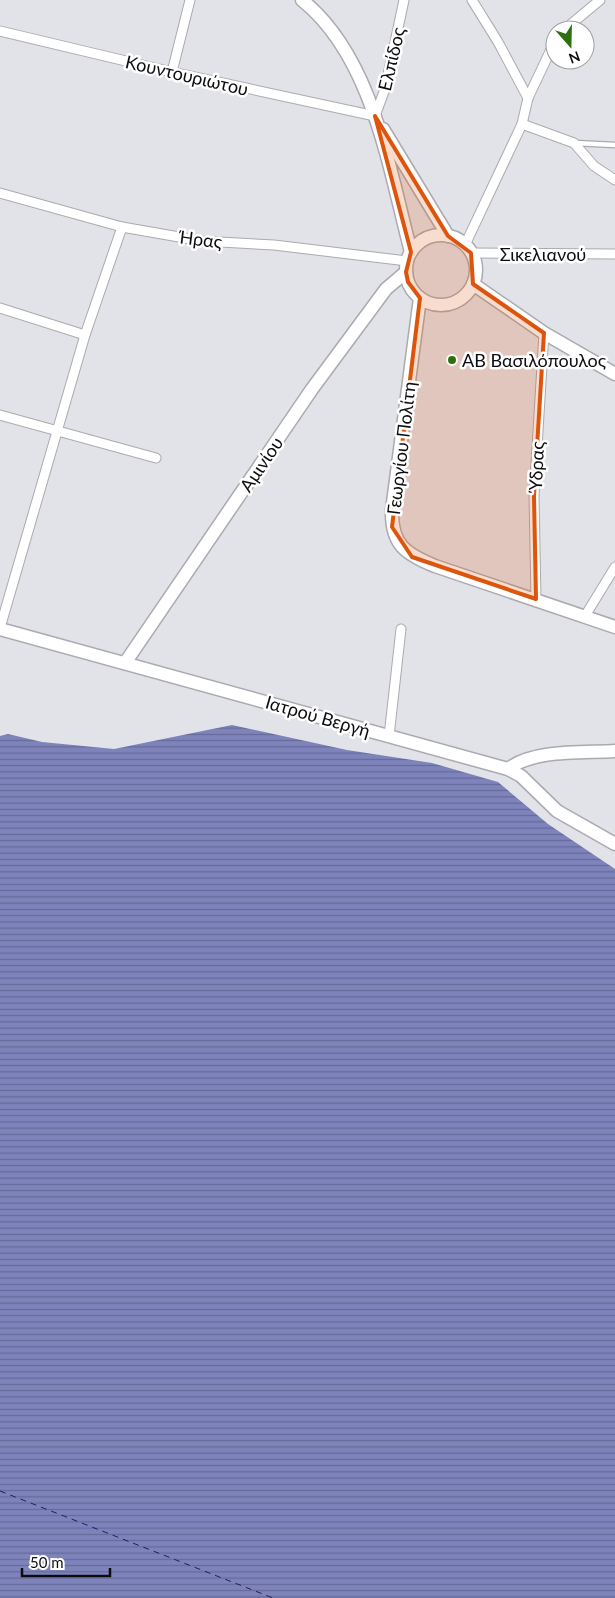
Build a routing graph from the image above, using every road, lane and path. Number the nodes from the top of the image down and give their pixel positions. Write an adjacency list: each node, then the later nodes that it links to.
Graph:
1 (190, 0): 9 (street)
2 (302, 0): 11 (main road)
3 (404, 0): 11 (street, Ελπίδος)
4 (472, 0): 10 (street)
5 (600, 0): 6 (street)
6 (576, 20)
7 (0, 31): 9 (street, Κουντουριώτου)
8 (545, 62): 10 (street)
9 (172, 72): 11 (street, Κουντουριώτου)
10 (528, 98): 12 (street)
11 (375, 116): 18 (main road); 21 (main road)
12 (522, 124): 13 (street); 19 (street)
13 (574, 143): 14 (lane); 15 (street)
14 (615, 145)
15 (615, 180)
16 (0, 194): 17 (street, Ήρας)
17 (122, 227): 21 (street, Ήρας); 26 (street)
18 (448, 236): 19 (main road); 21 (main road)
19 (468, 249): 20 (street, Σικελιανού); 22 (main road)
20 (615, 254)
21 (408, 262): 23 (main road); 37 (main road, Αμινίου)
22 (473, 284): 23 (main road); 25 (main road)
23 (420, 298): 32 (main road, Γεωργίου Πολίτη)
24 (0, 308): 26 (street)
25 (544, 333): 27 (main road); 32 (street, Ύδρας)
26 (86, 335): 29 (street)
27 (615, 374)
28 (0, 415): 29 (street)
29 (56, 432): 30 (street); 35 (street)
30 (156, 458)
31 (615, 567): 33 (street)
32 (536, 599): 33 (main road, Γεωργίου Πολίτη)
33 (585, 616): 34 (main road, Γεωργίου Πολίτη)
34 (615, 627)
35 (0, 629): 37 (main road, Ιατρού Βεργή)
36 (401, 630): 38 (street)
37 (125, 663): 38 (main road, Ιατρού Βεργή)
38 (389, 736): 40 (main road, Ιατρού Βεργή)
39 (615, 752): 40 (main road)
40 (508, 769): 41 (main road, Ιατρού Βεργή)
41 (615, 844)

